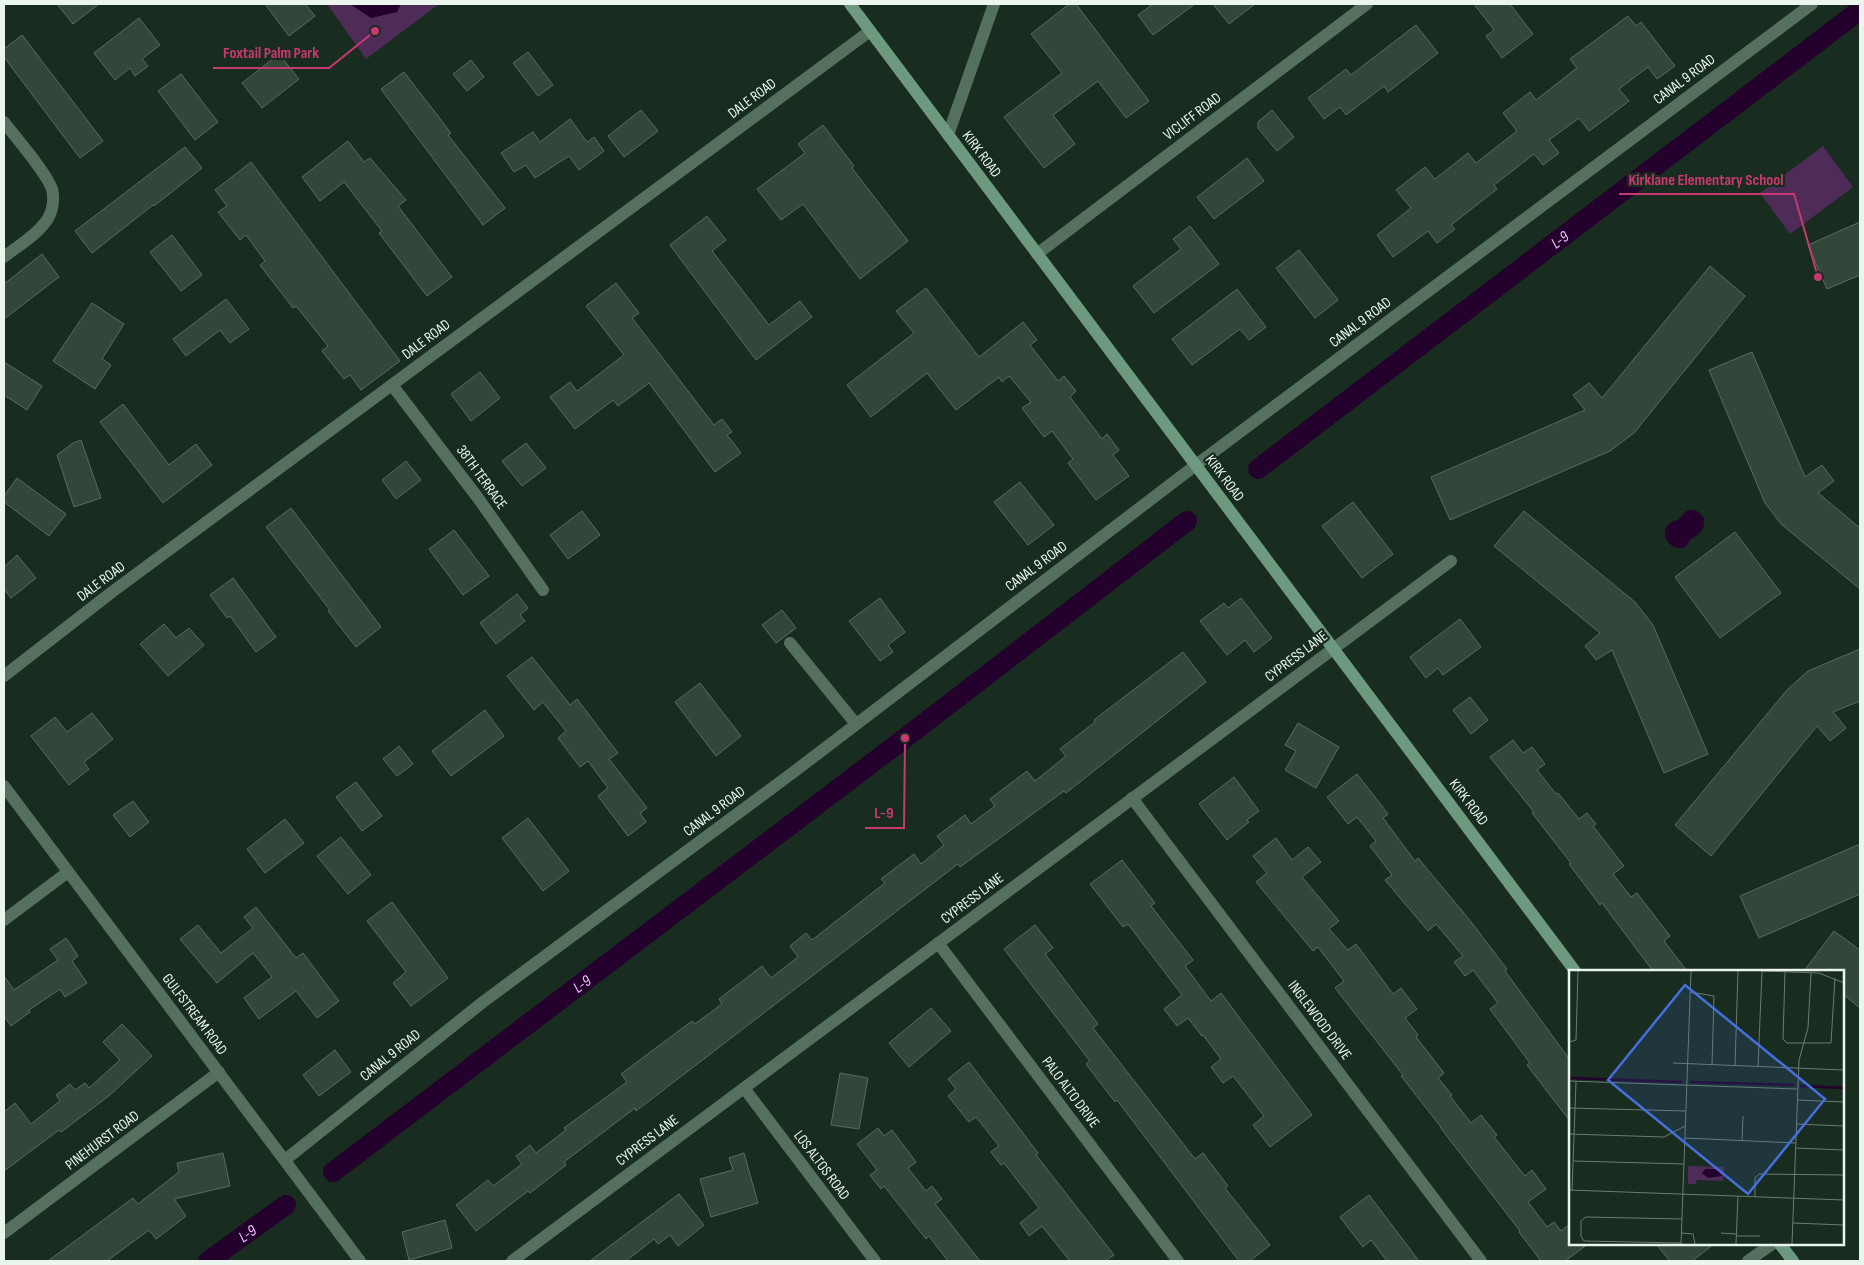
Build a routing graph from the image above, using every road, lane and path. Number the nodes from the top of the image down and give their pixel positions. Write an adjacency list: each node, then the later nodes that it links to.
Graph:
1 (850, 4): 5 (street, KIRK ROAD)
2 (994, 4): 7 (street)
3 (1367, 4): 8 (street, VICLIFF ROAD)
4 (1812, 4): 11 (street, CANAL 9 ROAD)
5 (870, 31): 7 (street, KIRK ROAD); 10 (street, DALE ROAD)
6 (4, 122): 9 (street)
7 (948, 135): 8 (street, KIRK ROAD)
8 (1037, 254): 11 (street, KIRK ROAD)
9 (4, 257)
10 (392, 385): 13 (street, 38TH TERRACE); 16 (street, DALE ROAD)
11 (1196, 465): 15 (street, KIRK ROAD); 17 (street, CANAL 9 ROAD)
12 (1451, 560): 15 (street, CYPRESS LANE)
13 (543, 590)
14 (790, 643): 17 (street)
15 (1333, 648): 19 (street, CYPRESS LANE); 23 (street, KIRK ROAD)
16 (4, 676)
17 (856, 724): 26 (street, CANAL 9 ROAD)
18 (4, 786): 20 (street, GULFSTREAM ROAD)
19 (1132, 798): 22 (street, CYPRESS LANE); 34 (street, INGLEWOOD DRIVE)
20 (68, 872): 21 (street); 24 (street, GULFSTREAM ROAD)
21 (4, 920)
22 (938, 943): 25 (street, CYPRESS LANE); 33 (street, PALO ALTO DRIVE)
23 (1574, 970)
24 (219, 1072): 26 (street, GULFSTREAM ROAD); 27 (street, PINEHURST ROAD)
25 (744, 1088): 31 (street, CYPRESS LANE); 32 (street, LOS ALTOS ROAD)
26 (285, 1160): 30 (street, GULFSTREAM ROAD)
27 (4, 1233)
28 (1771, 1245): 35 (street)
29 (1781, 1245): 36 (street)
30 (360, 1261)
31 (512, 1261)
32 (875, 1261)
33 (1178, 1261)
34 (1481, 1261)
35 (1748, 1261)
36 (1793, 1261)

